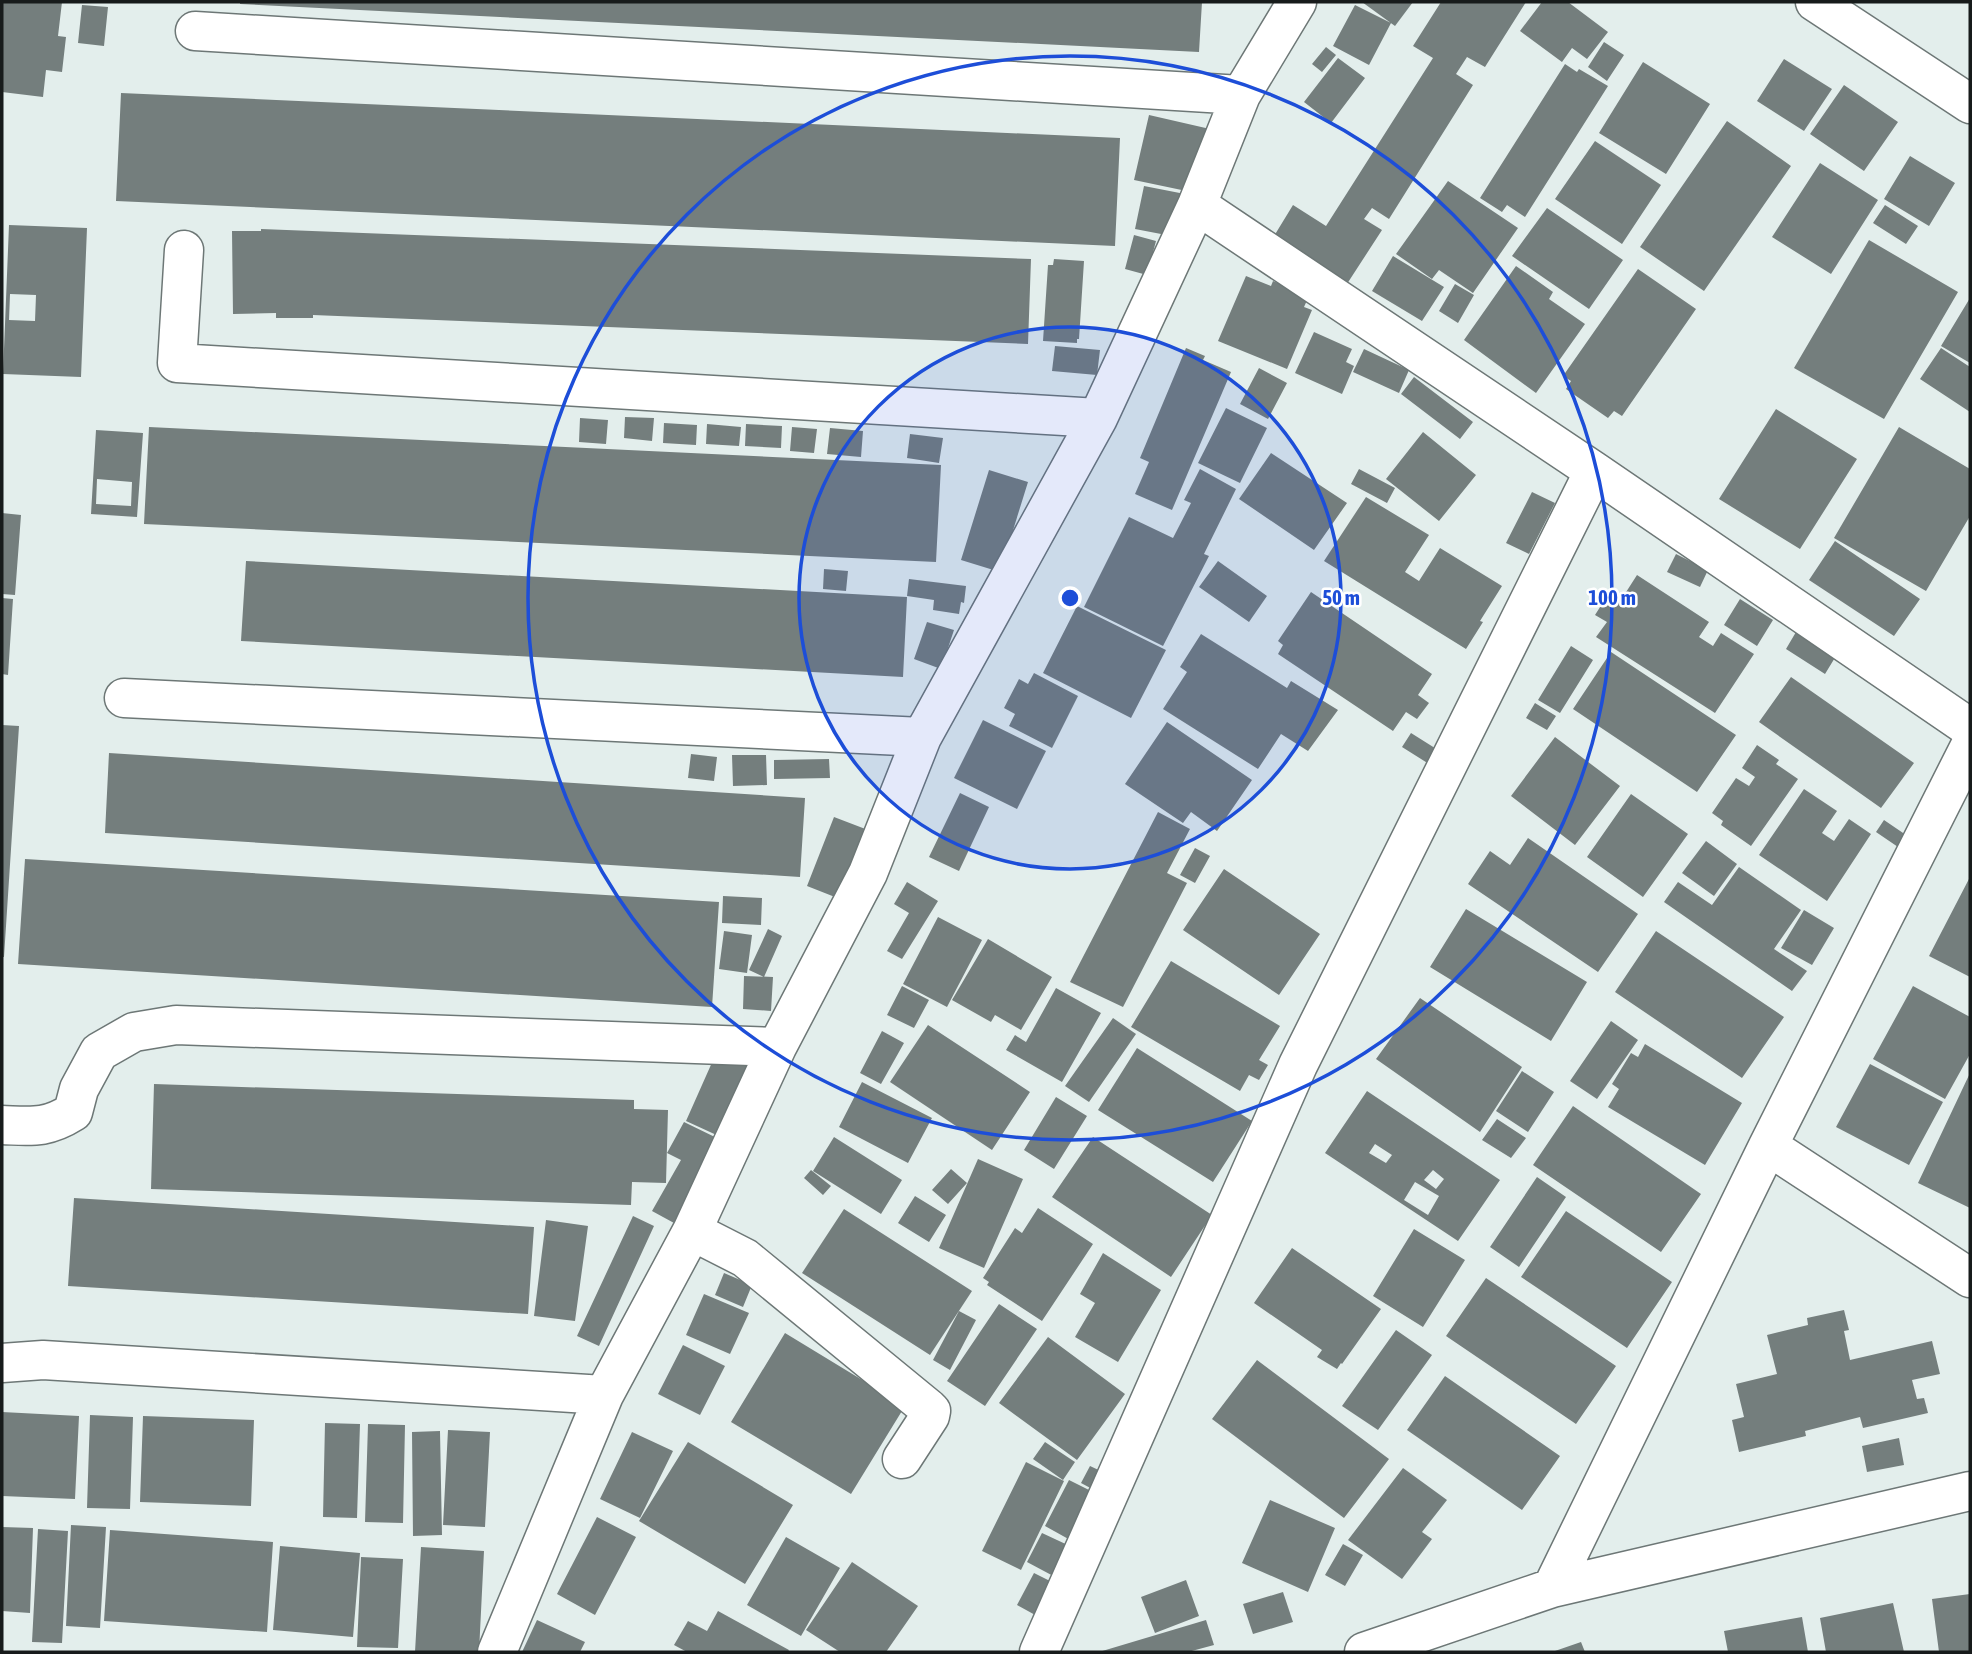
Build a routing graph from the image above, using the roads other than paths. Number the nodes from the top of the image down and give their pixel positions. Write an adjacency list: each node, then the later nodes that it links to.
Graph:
1 (1297, 2): 4 (street)
2 (1815, 2): 5 (street)
3 (195, 31): 4 (street)
4 (1241, 95): 6 (street)
5 (1970, 104)
6 (1197, 205): 8 (street); 9 (street)
7 (184, 250): 8 (street)
8 (1098, 418): 12 (street)
9 (1594, 471): 11 (street); 25 (street)
10 (124, 698): 12 (street)
11 (1970, 728)
12 (922, 737): 14 (street)
13 (1970, 746): 16 (street)
14 (776, 1047): 15 (street); 17 (street)
15 (2, 1125)
16 (1768, 1146): 18 (street); 23 (street)
17 (692, 1231): 20 (street); 21 (street)
18 (1970, 1278)
19 (2, 1363): 20 (street)
20 (604, 1395): 24 (street)
21 (902, 1459)
22 (1970, 1491): 23 (street)
23 (1552, 1588): 26 (street)
24 (497, 1652)
25 (1039, 1652)
26 (1364, 1652)

